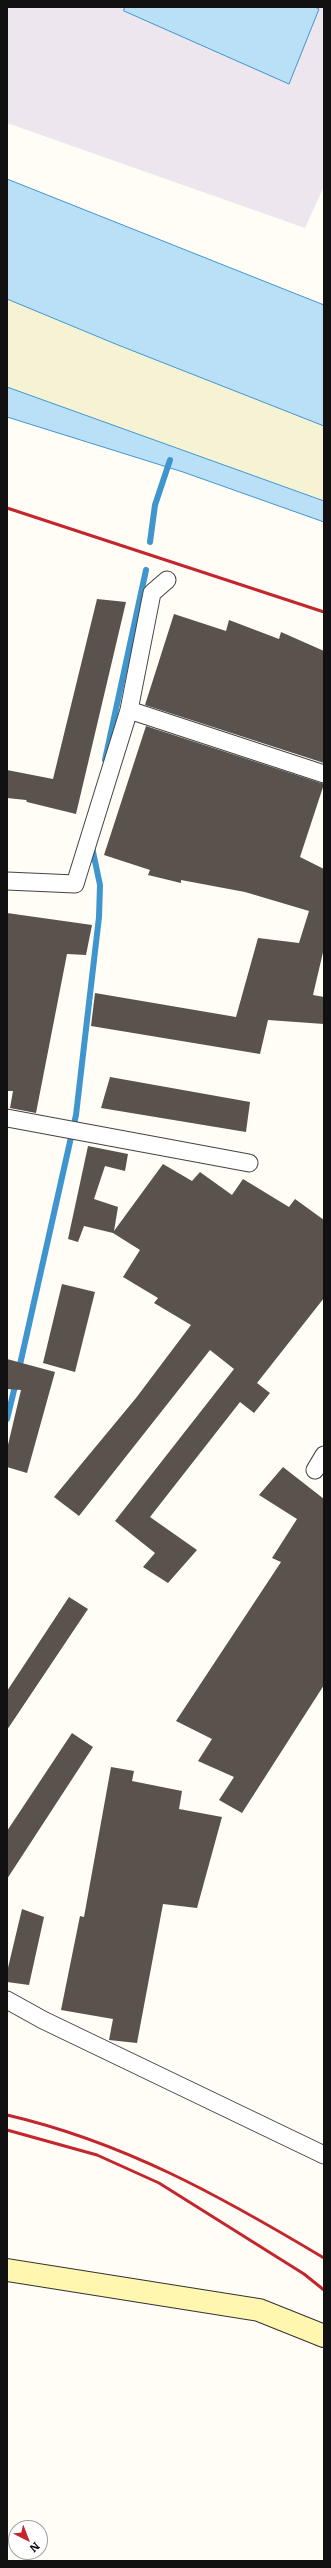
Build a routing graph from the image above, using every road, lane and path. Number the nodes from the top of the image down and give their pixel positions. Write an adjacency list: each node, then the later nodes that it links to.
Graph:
1 (167, 580): 2 (street)
2 (129, 710): 3 (street); 4 (street)
3 (324, 774)
4 (7, 881)
5 (7, 1118): 6 (street)
6 (249, 1163)
7 (324, 1455): 8 (street)
8 (315, 1470)
9 (7, 2000): 10 (street)
10 (324, 2155)
11 (7, 2270): 12 (main road)
12 (324, 2336)

